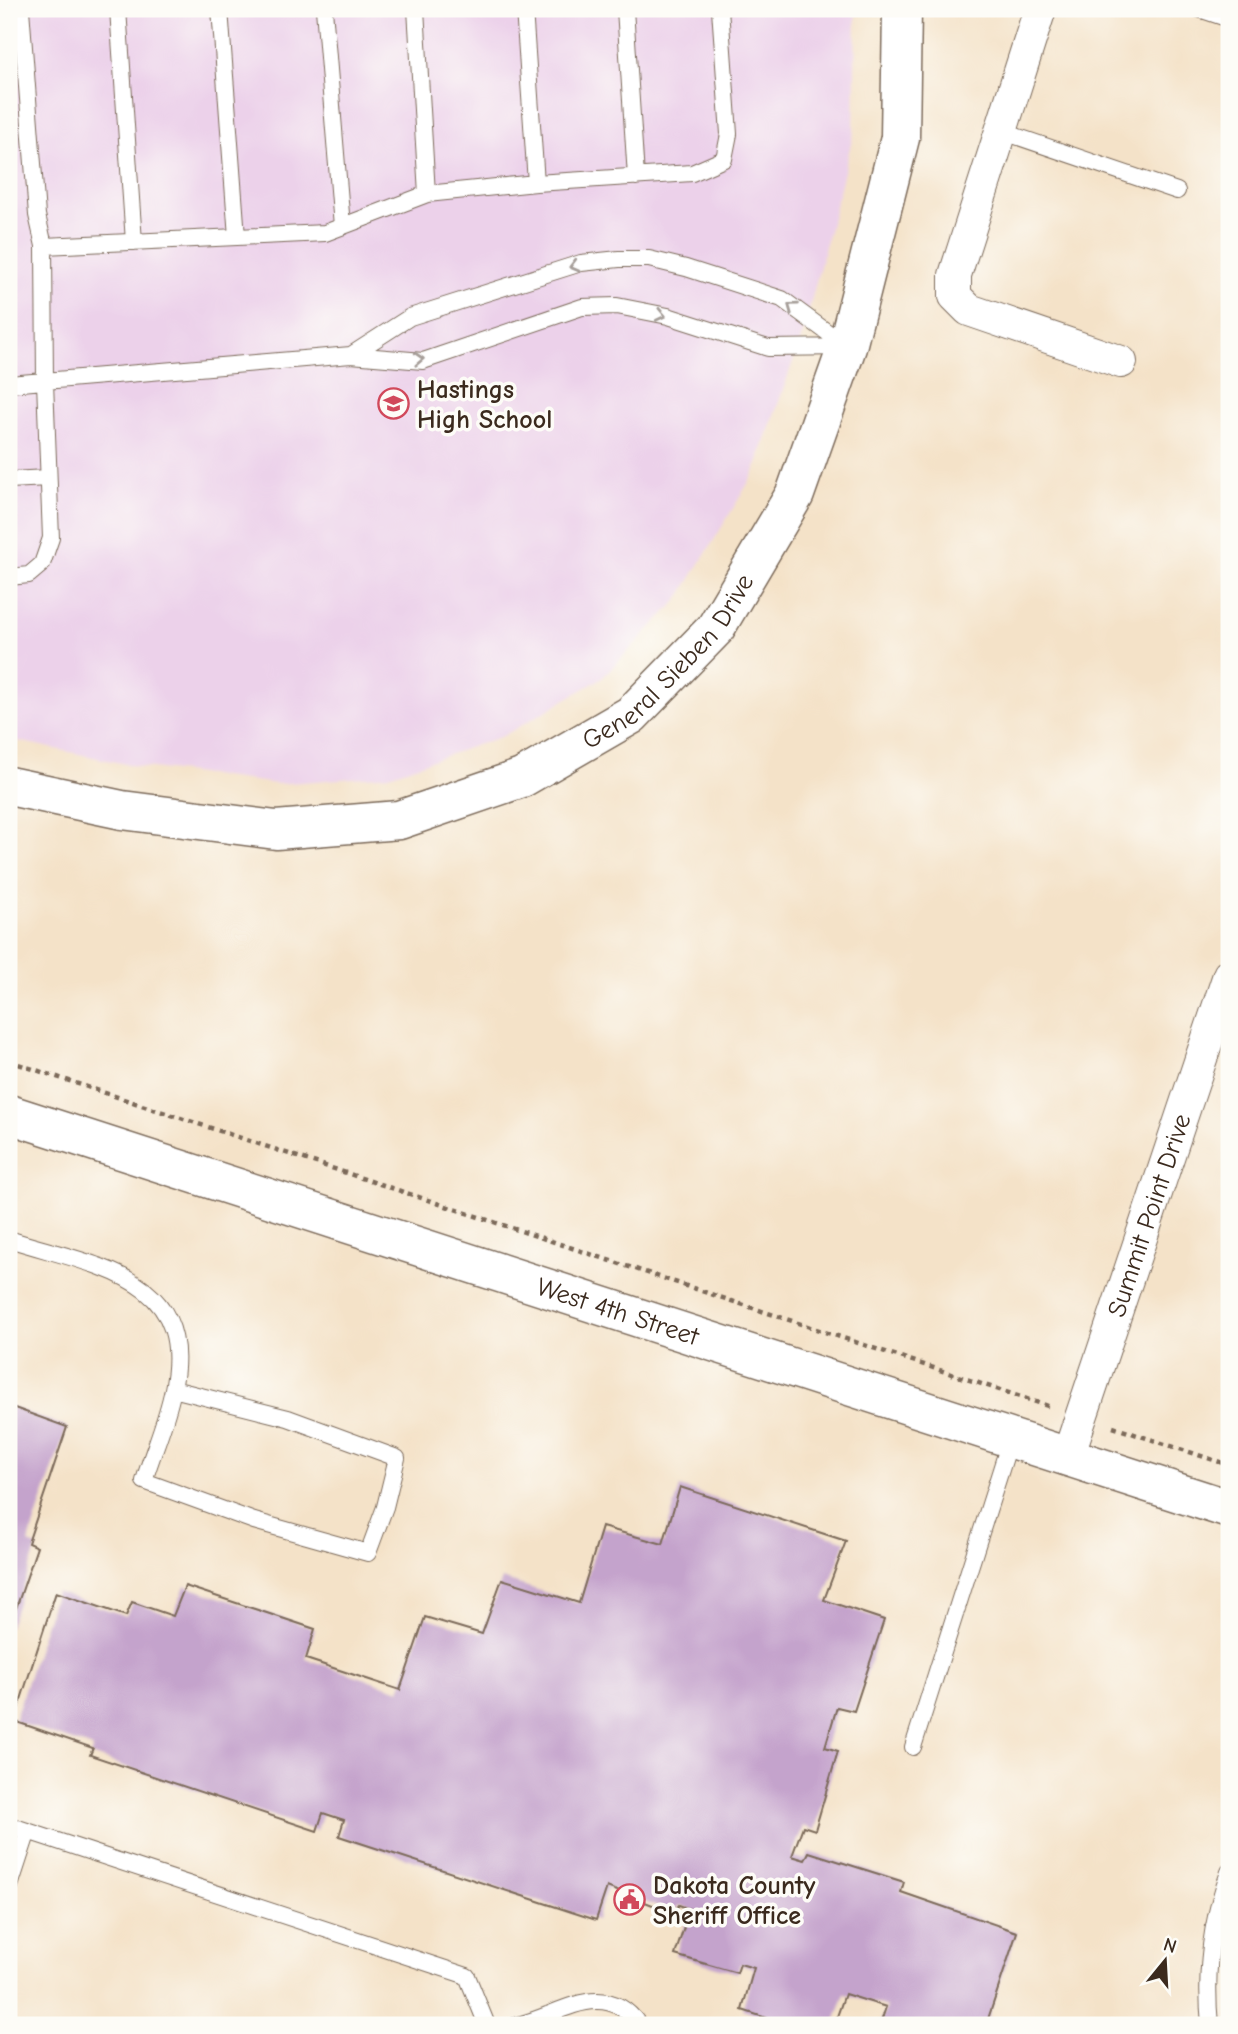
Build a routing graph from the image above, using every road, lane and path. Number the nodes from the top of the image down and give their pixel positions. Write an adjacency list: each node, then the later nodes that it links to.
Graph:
1 (21, 9): 21 (lane)
2 (118, 9): 20 (lane)
3 (220, 9): 19 (lane)
4 (324, 9): 18 (lane)
5 (415, 9): 17 (lane)
6 (524, 9): 15 (lane)
7 (625, 9): 14 (lane)
8 (720, 9): 14 (lane)
9 (902, 9): 22 (street, General Sieben Drive)
10 (1040, 9): 13 (street)
11 (1199, 9): 12 (lane)
12 (1229, 19)
13 (1001, 131): 16 (lane); 24 (street)
14 (636, 177): 15 (lane)
15 (536, 183): 17 (lane)
16 (1177, 191)
17 (427, 194): 18 (lane)
18 (342, 226): 19 (lane)
19 (237, 237): 20 (lane)
20 (134, 242): 21 (lane)
21 (44, 247): 25 (lane)
22 (847, 347): 23 (lane, one-way to 22); 23 (lane, one-way to 23); 30 (street, General Sieben Drive)
23 (351, 355): 25 (lane)
24 (1121, 362)
25 (45, 382): 26 (lane); 27 (lane)
26 (9, 384)
27 (47, 478): 28 (lane); 29 (lane)
28 (9, 480)
29 (9, 577)
30 (9, 786)
31 (1229, 975): 36 (street, Summit Point Drive)
32 (9, 1061): 36 (path)
33 (9, 1114): 37 (street, West 4th Street)
34 (9, 1239): 35 (lane)
35 (173, 1389): 35 (lane)
36 (1081, 1417): 38 (street, Summit Point Drive); 39 (path)
37 (1012, 1438): 38 (street, West 4th Street); 41 (lane)
38 (1068, 1456): 40 (street, West 4th Street)
39 (1229, 1465)
40 (1229, 1509)
41 (913, 1747)
42 (9, 1825): 43 (lane)
43 (28, 1831): 45 (lane); 46 (lane)
44 (1229, 1872): 49 (lane)
45 (9, 1889)
46 (487, 2025)
47 (517, 2025): 48 (lane)
48 (639, 2025)
49 (1210, 2025)

